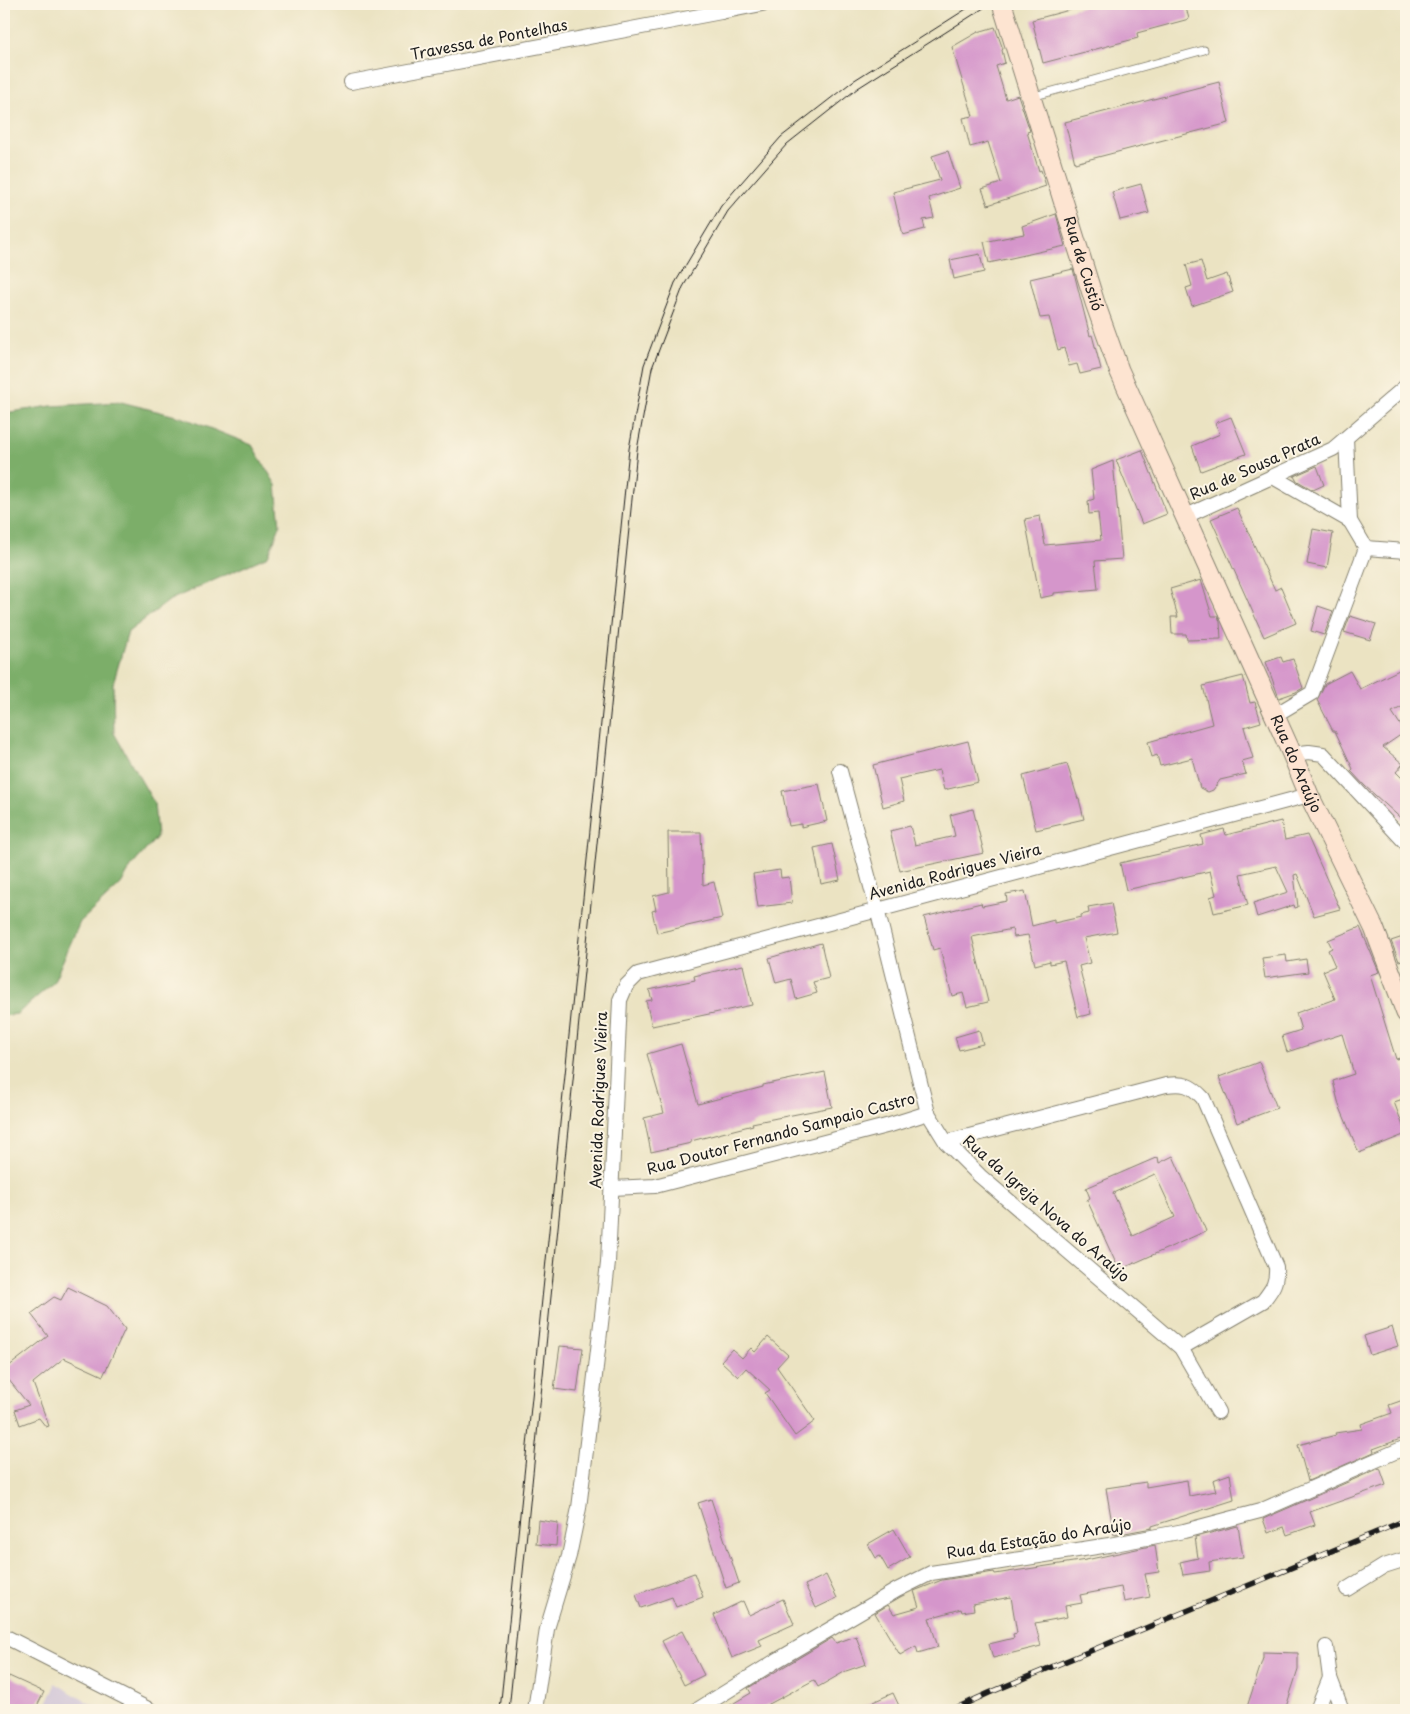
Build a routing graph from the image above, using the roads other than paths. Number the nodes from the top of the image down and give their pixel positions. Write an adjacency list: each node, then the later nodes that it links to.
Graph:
1 (762, 4): 3 (street, Travessa de Pontelhas)
2 (1002, 4): 6 (main road, Rua de Custió)
3 (717, 8): 5 (street, Travessa de Pontelhas)
4 (1204, 50): 6 (lane)
5 (351, 82)
6 (1031, 97): 10 (main road, Rua de Custió)
7 (1406, 386): 8 (street, Rua de Sousa Prata)
8 (1346, 438): 9 (street, Rua de Sousa Prata); 11 (street)
9 (1273, 477): 10 (street, Rua de Sousa Prata); 11 (street)
10 (1184, 517): 14 (main road, Rua do Araújo)
11 (1350, 521): 12 (street)
12 (1366, 548): 13 (street); 14 (street)
13 (1406, 551)
14 (1275, 715): 15 (main road, Rua do Araújo)
15 (1292, 754): 17 (main road, Rua do Araújo); 18 (street)
16 (840, 771): 19 (street, Rua da Igreja Nova do Araújo)
17 (1309, 795): 19 (street, Avenida Rodrigues Vieira); 20 (main road, Rua do Araújo)
18 (1406, 843)
19 (877, 909): 21 (street, Rua da Igreja Nova do Araújo); 23 (street, Avenida Rodrigues Vieira)
20 (1406, 1013)
21 (928, 1113): 22 (street, Rua da Igreja Nova do Araújo); 23 (street, Rua Doutor Fernando Sampaio Castro)
22 (946, 1142): 24 (street, Rua da Igreja Nova do Araújo); 24 (street)
23 (612, 1188): 33 (street, Avenida Rodrigues Vieira)
24 (1181, 1348): 25 (street, Rua da Igreja Nova do Araújo)
25 (1218, 1412)
26 (1406, 1447): 34 (street, Rua da Estação do Araújo)
27 (1406, 1559): 28 (street)
28 (1347, 1588)
29 (4, 1636): 32 (street)
30 (1326, 1647): 31 (street)
31 (1330, 1678): 35 (street); 36 (street)
32 (150, 1710)
33 (535, 1710)
34 (697, 1710)
35 (1317, 1710)
36 (1342, 1710)

